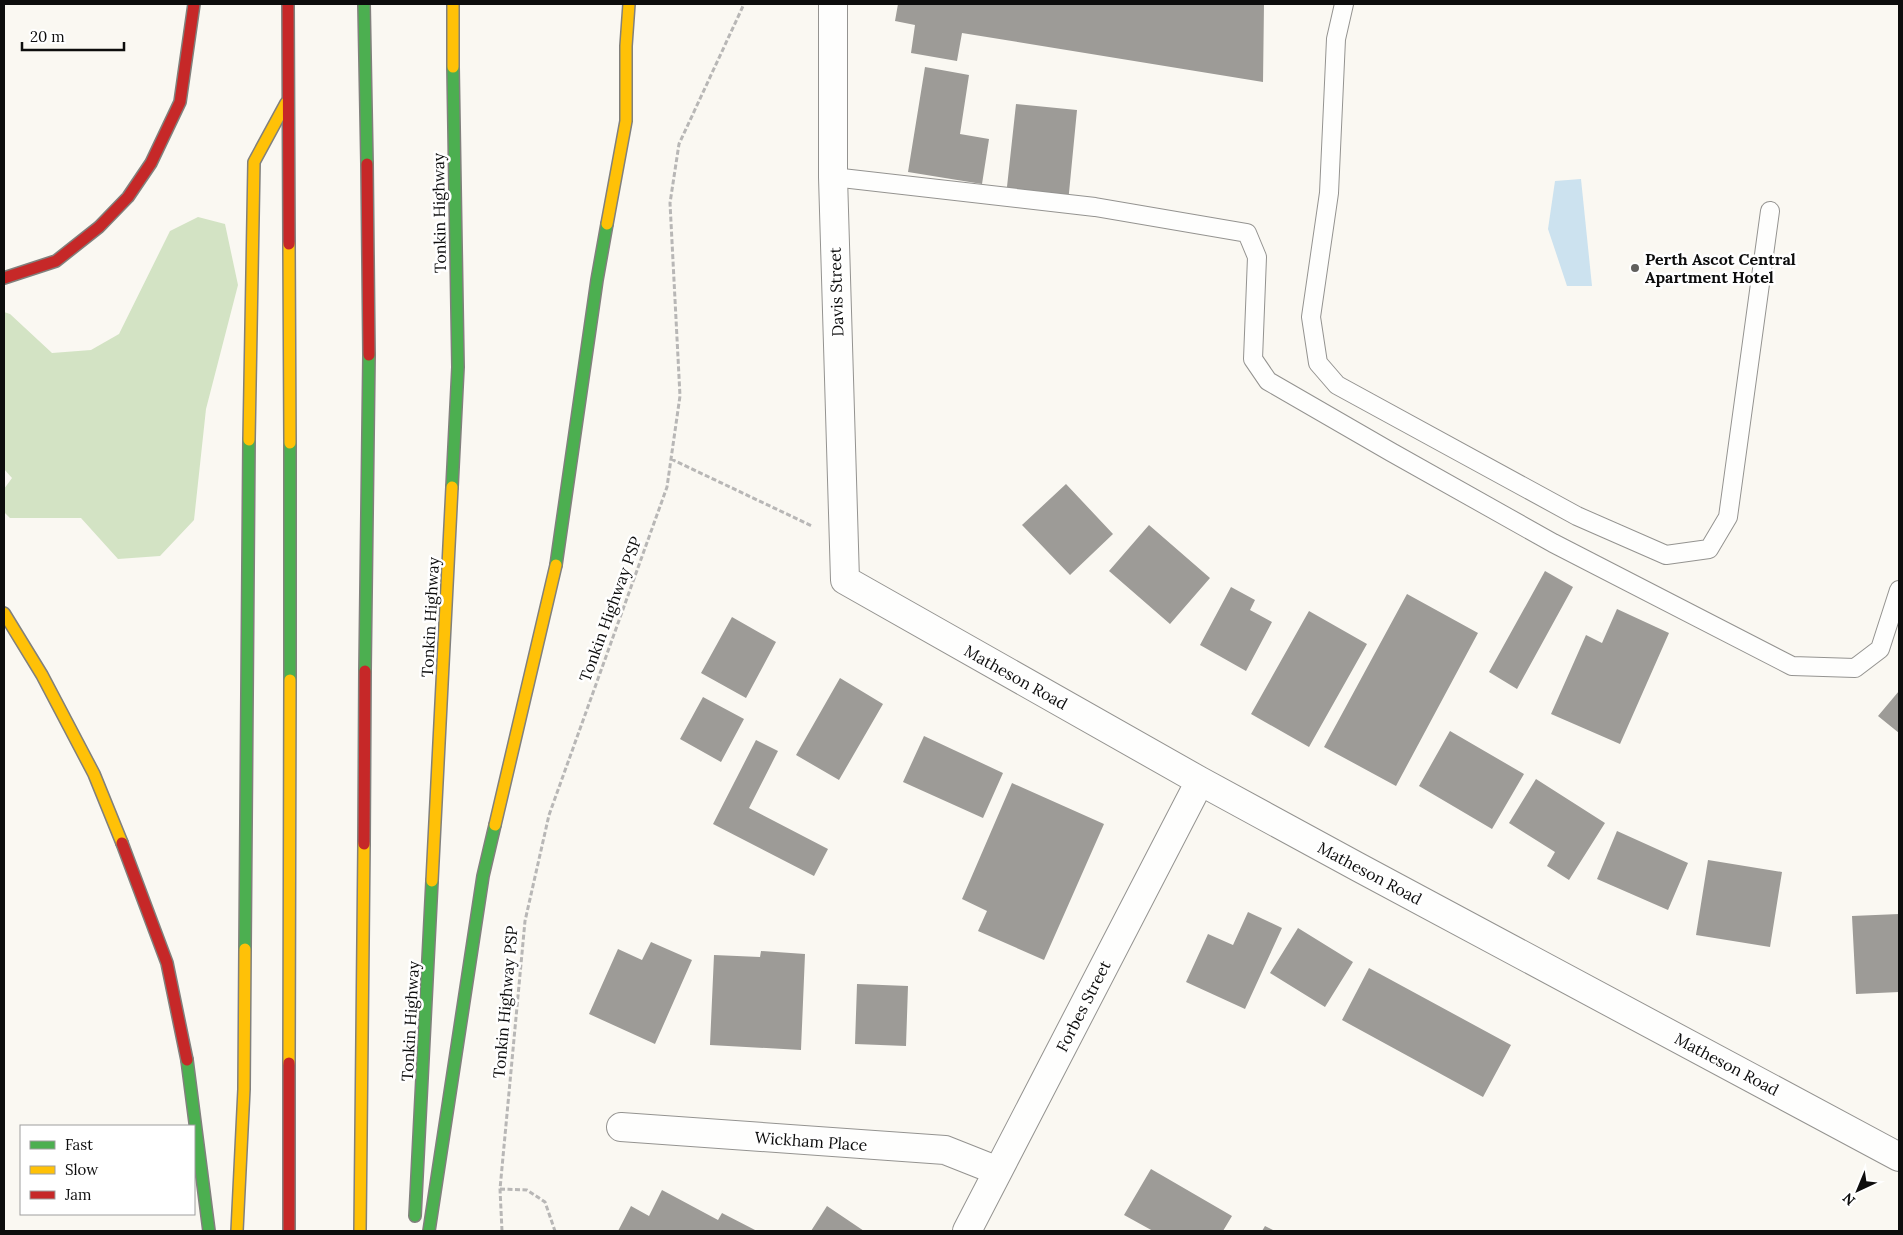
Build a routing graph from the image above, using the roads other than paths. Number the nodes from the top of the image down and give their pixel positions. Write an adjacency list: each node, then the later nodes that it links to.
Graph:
1 (194, 4): 11 (highway)
2 (288, 4): 8 (highway)
3 (364, 4): 22 (highway)
4 (453, 4): 23 (highway, Tonkin Highway)
5 (628, 4): 24 (highway)
6 (833, 4): 9 (street, Davis Street)
7 (1344, 4): 10 (lane)
8 (288, 100): 20 (highway); 21 (highway)
9 (833, 177): 12 (street, Davis Street); 13 (lane)
10 (1770, 211)
11 (4, 278)
12 (845, 580): 15 (street, Matheson Road)
13 (1899, 590)
14 (4, 613): 19 (highway)
15 (1200, 781): 17 (street, Matheson Road); 18 (street, Forbes Street)
16 (621, 1127): 18 (street, Wickham Place)
17 (1899, 1157)
18 (998, 1171): 25 (street, Forbes Street)
19 (209, 1231)
20 (237, 1231)
21 (288, 1231)
22 (360, 1231)
23 (414, 1231)
24 (429, 1231)
25 (967, 1231)

